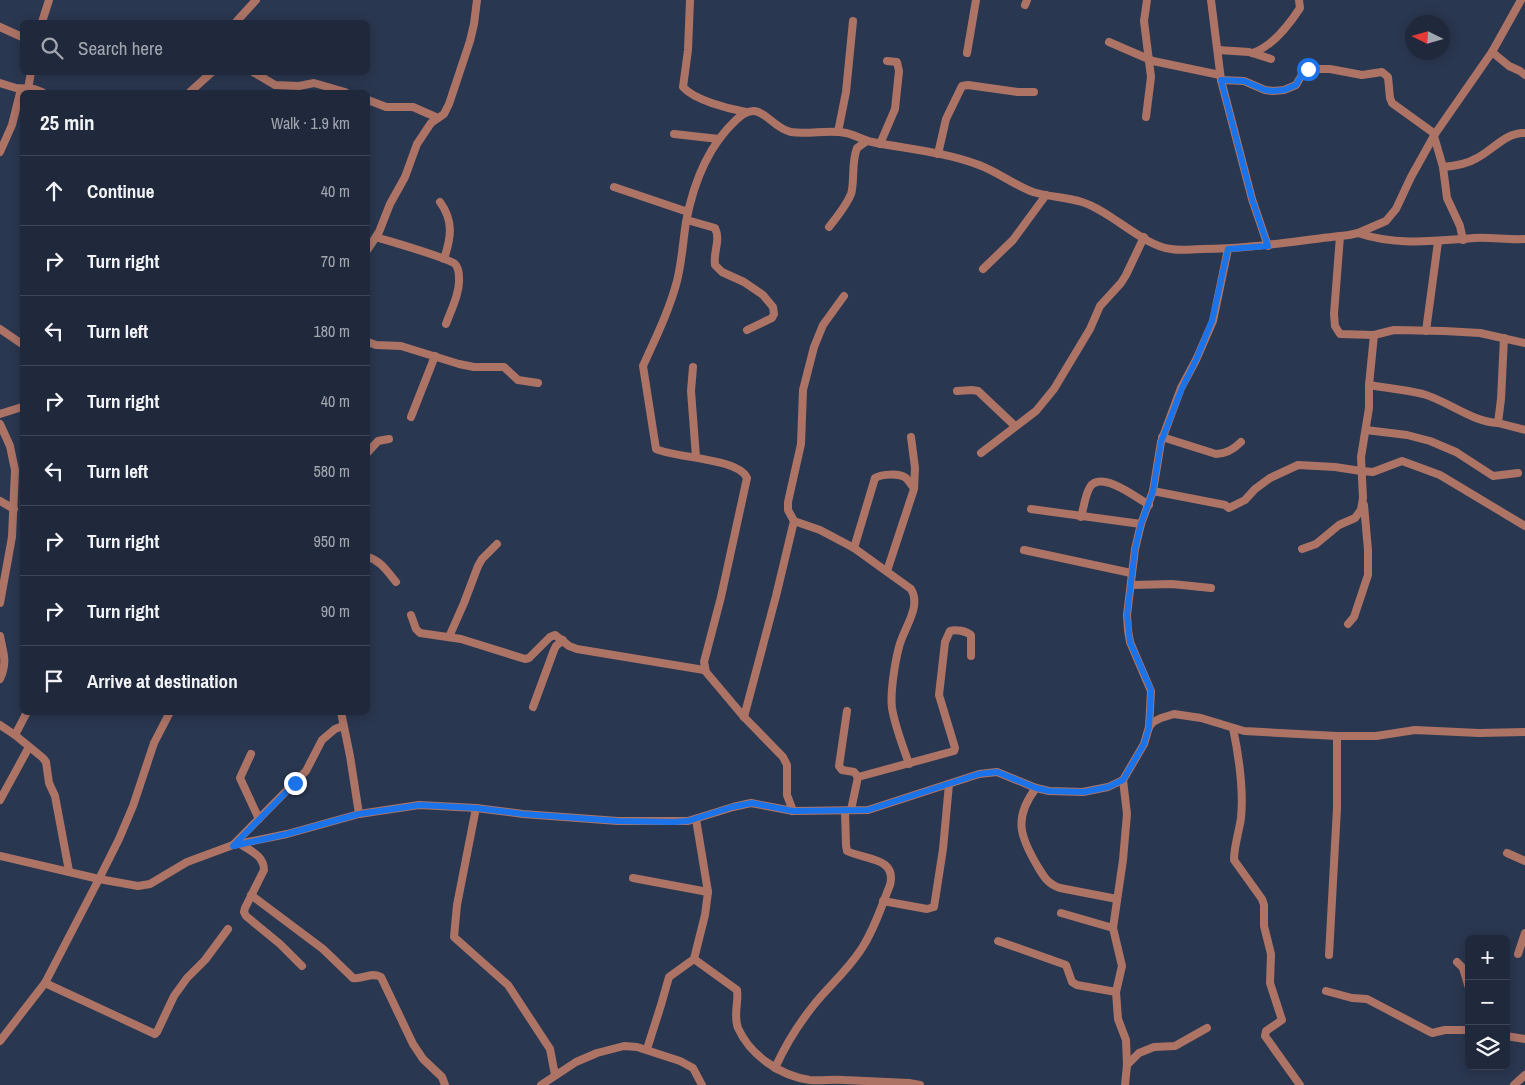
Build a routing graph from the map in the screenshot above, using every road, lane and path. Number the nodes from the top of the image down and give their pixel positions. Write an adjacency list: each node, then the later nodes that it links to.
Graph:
1 (49, 0): 10 (street)
2 (256, 0): 11 (street)
3 (477, 0): 38 (street)
4 (690, 0): 36 (street)
5 (976, 0): 18 (street)
6 (1147, 0): 21 (street)
7 (1211, 0): 16 (street)
8 (1299, 0): 19 (street)
9 (1520, 0): 17 (street)
10 (43, 20)
11 (238, 20)
12 (854, 21): 39 (street)
13 (0, 27): 14 (street)
14 (20, 36)
15 (1109, 42): 21 (street)
16 (1218, 50): 19 (street); 27 (street)
17 (1492, 52): 26 (street); 42 (street)
18 (967, 53)
19 (1253, 53): 20 (street)
20 (1271, 59)
21 (1148, 60): 27 (street); 37 (street)
22 (887, 61): 45 (street)
23 (30, 75): 29 (street)
24 (209, 75): 31 (street)
25 (258, 75): 32 (street)
26 (1525, 75)
27 (1220, 78): 42 (street); 62 (street)
28 (0, 83): 29 (street)
29 (25, 89): 30 (street)
30 (31, 90)
31 (197, 90)
32 (337, 90)
33 (1034, 92): 47 (street)
34 (370, 101): 38 (street)
35 (20, 102): 46 (street)
36 (746, 112): 39 (street); 43 (street)
37 (1146, 117)
38 (438, 118): 56 (street)
39 (838, 132): 44 (street)
40 (1525, 133): 48 (street)
41 (674, 134): 43 (street)
42 (1435, 135): 48 (street); 54 (street)
43 (719, 139): 52 (street)
44 (867, 141): 45 (street); 53 (street)
45 (880, 144): 47 (street)
46 (0, 152)
47 (938, 154): 50 (street)
48 (1443, 166): 59 (street)
49 (614, 187): 52 (street)
50 (1046, 195): 57 (street); 65 (street)
51 (440, 202): 64 (street)
52 (687, 216): 69 (street); 95 (street)
53 (829, 227)
54 (1358, 233): 55 (street); 60 (street)
55 (1340, 236): 62 (street); 71 (street)
56 (376, 237): 61 (street); 64 (street)
57 (1144, 237): 63 (street); 86 (street)
58 (1525, 239): 59 (street)
59 (1463, 240): 60 (street)
60 (1438, 242): 70 (street)
61 (370, 244)
62 (1268, 246): 63 (street)
63 (1228, 249): 90 (street)
64 (444, 259): 67 (street)
65 (983, 269)
66 (844, 296): 106 (street)
67 (446, 324)
68 (0, 329): 73 (street)
69 (747, 330)
70 (1426, 331): 71 (street); 72 (street)
71 (1374, 335): 79 (street)
72 (1504, 338): 75 (street); 84 (street)
73 (20, 343)
74 (370, 343): 76 (street)
75 (1525, 343)
76 (435, 356): 78 (street); 83 (street)
77 (692, 367): 95 (street)
78 (538, 383)
79 (1369, 385): 84 (street); 87 (street)
80 (957, 391): 86 (street)
81 (20, 408): 82 (street)
82 (0, 414)
83 (411, 417)
84 (1498, 423): 88 (street)
85 (0, 424): 103 (street)
86 (1015, 426): 94 (street)
87 (1366, 430): 96 (street); 97 (street)
88 (1525, 430)
89 (911, 437): 98 (street)
90 (1162, 437): 92 (street); 99 (street)
91 (389, 439): 93 (street)
92 (1241, 442)
93 (370, 450)
94 (980, 453)
95 (696, 457): 127 (street)
96 (1361, 472): 99 (street); 100 (street); 108 (street)
97 (1518, 473)
98 (914, 489): 110 (street); 115 (street)
99 (1153, 491): 102 (street)
100 (1363, 498): 111 (street); 122 (street)
101 (0, 501): 103 (street)
102 (1149, 505): 105 (street); 107 (street)
103 (14, 508): 114 (street)
104 (1031, 509): 105 (street)
105 (1081, 517): 107 (street)
106 (794, 521): 110 (street); 134 (street)
107 (1141, 524): 116 (street)
108 (1525, 526)
109 (497, 544): 124 (street)
110 (854, 548): 115 (street)
111 (1302, 549)
112 (1024, 550): 116 (street)
113 (370, 558): 117 (street)
114 (4, 560): 120 (street)
115 (887, 571): 144 (street)
116 (1131, 573): 118 (street)
117 (396, 582)
118 (1131, 585): 119 (street); 137 (street)
119 (1211, 588)
120 (0, 603)
121 (411, 615): 124 (street)
122 (1348, 624)
123 (0, 636): 128 (street)
124 (449, 637): 125 (street)
125 (564, 640): 127 (street); 129 (street)
126 (971, 656): 144 (street)
127 (704, 670): 134 (street)
128 (0, 679)
129 (533, 707)
130 (847, 711): 145 (street)
131 (25, 715): 140 (street)
132 (168, 715): 162 (street)
133 (341, 715): 136 (street)
134 (744, 718): 151 (street)
135 (0, 725): 140 (street)
136 (343, 726): 153 (street); 154 (street)
137 (1149, 727): 138 (street); 146 (street)
138 (1233, 728): 141 (street); 197 (street)
139 (1525, 732): 141 (street)
140 (15, 735): 142 (street)
141 (1336, 736): 173 (street)
142 (29, 746): 149 (street); 160 (street)
143 (251, 754): 154 (street)
144 (909, 764): 145 (street)
145 (858, 777): 152 (street)
146 (1123, 780): 148 (street); 165 (street)
147 (949, 784): 148 (street); 152 (street); 166 (street)
148 (1036, 788): 165 (street)
149 (0, 800)
150 (476, 808): 153 (street); 155 (street); 190 (street)
151 (793, 811): 152 (street); 155 (street)
152 (848, 811): 166 (street)
153 (359, 814): 156 (street)
154 (259, 819): 156 (street)
155 (696, 819): 163 (street)
156 (237, 845): 162 (street); 164 (street)
157 (1507, 853): 159 (street)
158 (0, 856): 160 (street)
159 (1525, 861)
160 (69, 871): 162 (street)
161 (633, 878): 163 (street)
162 (99, 879): 178 (street)
163 (708, 892): 174 (street)
164 (251, 895): 176 (street); 192 (street)
165 (1116, 899): 168 (street)
166 (883, 901): 188 (street)
167 (1061, 914): 168 (street)
168 (1113, 928): 180 (street)
169 (228, 929): 178 (street)
170 (1525, 933): 172 (street)
171 (998, 941): 180 (street)
172 (1518, 954)
173 (1330, 955)
174 (694, 959): 186 (street); 188 (street)
175 (1457, 962): 177 (street)
176 (302, 966)
177 (1467, 980)
178 (45, 983): 185 (street)
179 (1326, 991): 182 (street)
180 (1116, 992): 187 (street)
181 (1207, 1028): 187 (street)
182 (1465, 1030)
183 (1510, 1037): 184 (street)
184 (1525, 1039)
185 (0, 1040)
186 (647, 1049): 190 (street); 194 (street)
187 (1127, 1065): 196 (street)
188 (775, 1068): 191 (street)
189 (1525, 1075): 198 (street)
190 (555, 1076): 193 (street)
191 (827, 1082): 195 (street)
192 (446, 1084)
193 (541, 1085)
194 (702, 1085)
195 (920, 1085)
196 (1125, 1085)
197 (1300, 1085)
198 (1514, 1085)

